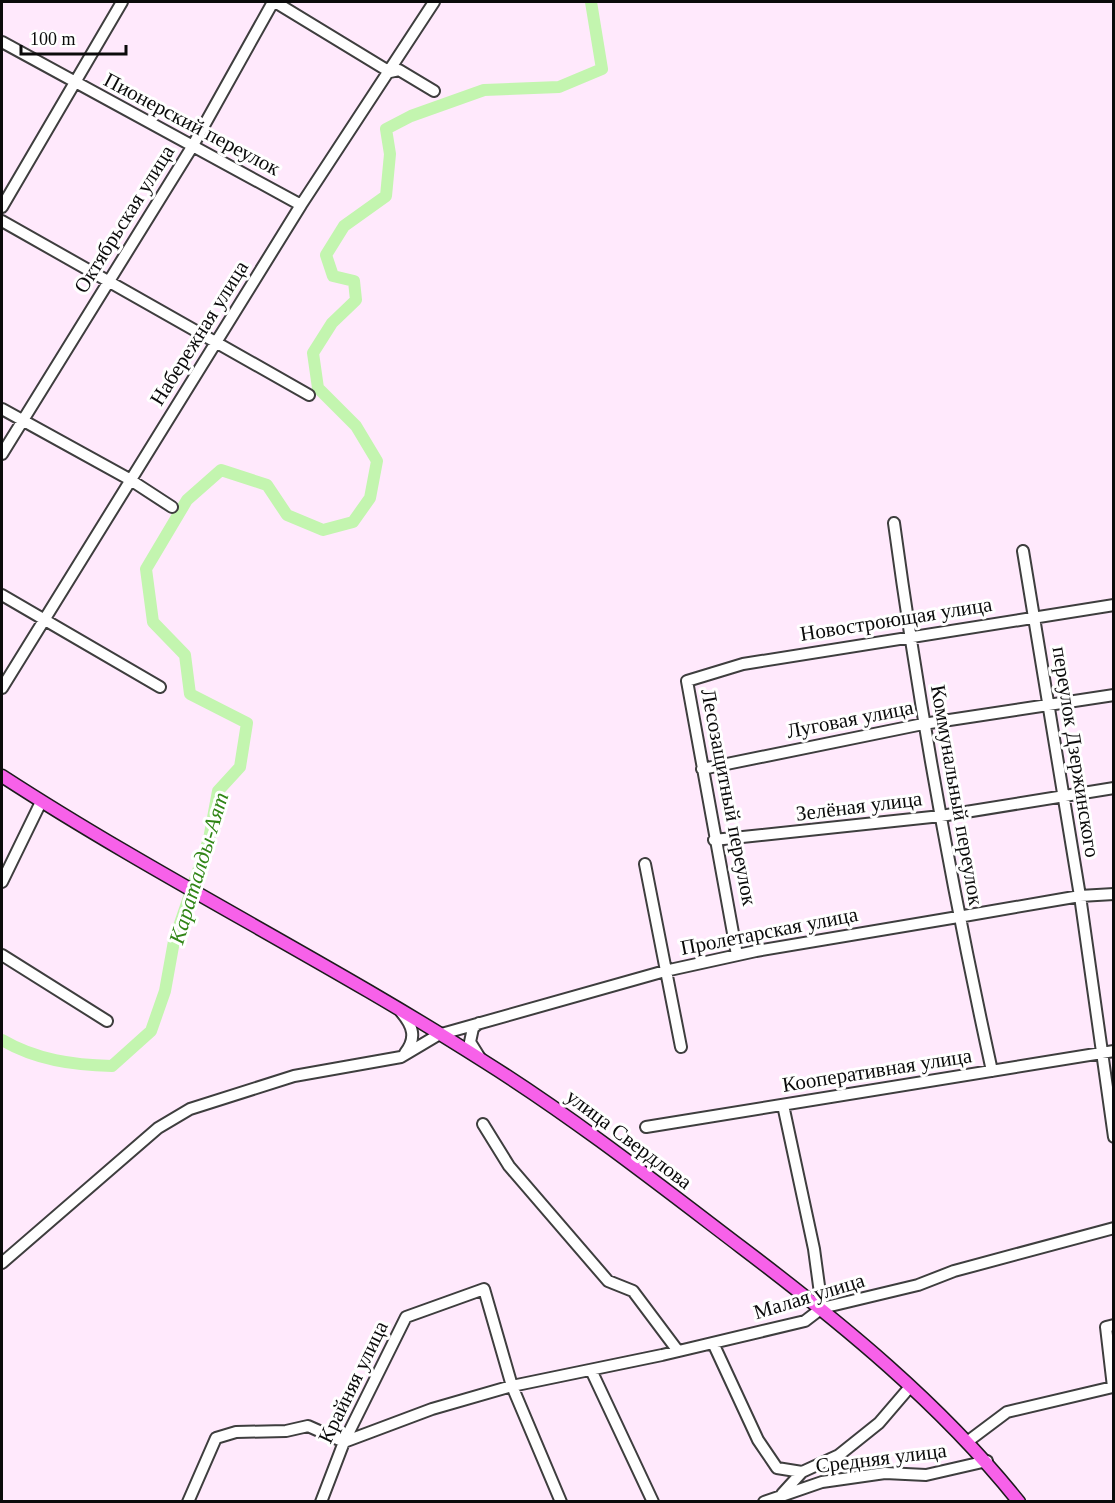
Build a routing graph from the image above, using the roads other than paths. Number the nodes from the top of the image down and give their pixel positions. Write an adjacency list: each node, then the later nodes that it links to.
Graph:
1 (122, 2): 6 (street)
2 (274, 2): 5 (street); 8 (street, Октябрьская улица)
3 (434, 2): 5 (street, Набережная улица)
4 (2, 42): 6 (street, Пионерский переулок)
5 (390, 72): 7 (street); 9 (street, Набережная улица)
6 (75, 83): 8 (street, Пионерский переулок); 10 (street)
7 (434, 91)
8 (192, 147): 9 (street, Пионерский переулок); 12 (street, Октябрьская улица)
9 (301, 205): 13 (street, Набережная улица)
10 (2, 207)
11 (2, 221): 12 (street)
12 (108, 281): 13 (street); 16 (street, Октябрьская улица)
13 (218, 342): 14 (street); 18 (street, Набережная улица)
14 (309, 395)
15 (2, 408): 16 (street)
16 (23, 420): 17 (street, Октябрьская улица); 18 (street)
17 (2, 454)
18 (129, 479): 19 (street); 25 (street, Набережная улица)
19 (172, 507)
20 (894, 523): 26 (street, Коммунальный переулок)
21 (1023, 551): 24 (street, переулок Дзержинского)
22 (2, 595): 25 (street)
23 (1113, 605): 24 (street, Новостроющая улица)
24 (1034, 616): 26 (street, Новостроющая улица); 31 (street, переулок Дзержинского)
25 (44, 617): 28 (street); 29 (street, Набережная улица)
26 (910, 637): 27 (street, Новостроющая улица); 32 (street, Коммунальный переулок)
27 (687, 681): 33 (street, Лесозащитный переулок)
28 (160, 687)
29 (2, 688)
30 (1113, 695): 31 (street, Луговая улица)
31 (1049, 706): 32 (street, Луговая улица); 36 (street, переулок Дзержинского)
32 (923, 723): 33 (street, Луговая улица); 38 (street, Коммунальный переулок)
33 (702, 769): 39 (street, Лесозащитный переулок)
34 (2, 776): 37 (main road, улица Свердлова)
35 (1113, 788): 36 (street, Зелёная улица)
36 (1064, 796): 38 (street, Зелёная улица); 43 (street, переулок Дзержинского)
37 (41, 802): 41 (street); 48 (main road, улица Свердлова)
38 (941, 816): 39 (street, Зелёная улица); 44 (street, Коммунальный переулок)
39 (714, 840): 46 (street, Лесозащитный переулок)
40 (645, 864): 47 (street)
41 (2, 882)
42 (1113, 894): 43 (street, Пролетарская улица)
43 (1080, 896): 44 (street, Пролетарская улица); 54 (street, переулок Дзержинского)
44 (958, 917): 46 (street, Пролетарская улица); 57 (street, Коммунальный переулок)
45 (2, 955): 49 (street)
46 (737, 955): 47 (street, Пролетарская улица)
47 (665, 971): 50 (street, Пролетарская улица); 52 (street)
48 (400, 1012): 51 (main road, улица Свердлова); 55 (street)
49 (107, 1021)
50 (479, 1023): 51 (street, Пролетарская улица); 56 (street)
51 (438, 1035): 55 (street, Пролетарская улица); 56 (main road, улица Свердлова)
52 (681, 1047)
53 (1113, 1051): 54 (street, Кооперативная улица)
54 (1101, 1053): 57 (street, Кооперативная улица); 61 (street, переулок Дзержинского)
55 (401, 1057): 63 (street)
56 (483, 1060): 64 (main road, улица Свердлова)
57 (992, 1071): 58 (street, Кооперативная улица)
58 (783, 1105): 60 (street, Кооперативная улица); 64 (street)
59 (483, 1124): 67 (street)
60 (646, 1127)
61 (1113, 1137)
62 (1113, 1228): 64 (street, Малая улица)
63 (2, 1263)
64 (822, 1308): 66 (street, Малая улица); 70 (main road, улица Свердлова)
65 (1113, 1325): 72 (street)
66 (713, 1343): 67 (street, Малая улица); 74 (street)
67 (678, 1351): 68 (street, Малая улица)
68 (591, 1370): 69 (street, Малая улица); 79 (street)
69 (512, 1386): 71 (street, Малая улица); 71 (street, Крайняя улица); 78 (street)
70 (909, 1388): 72 (main road, улица Свердлова); 74 (street, Средняя улица)
71 (344, 1442): 76 (street); 77 (street, Крайняя улица)
72 (967, 1442): 73 (main road, улица Свердлова)
73 (987, 1461): 75 (street, Средняя улица); 81 (main road, улица Свердлова)
74 (802, 1472): 75 (street, Средняя улица)
75 (781, 1495): 80 (street, Средняя улица)
76 (188, 1502)
77 (321, 1502)
78 (561, 1502)
79 (653, 1502)
80 (764, 1502)
81 (1019, 1502)

